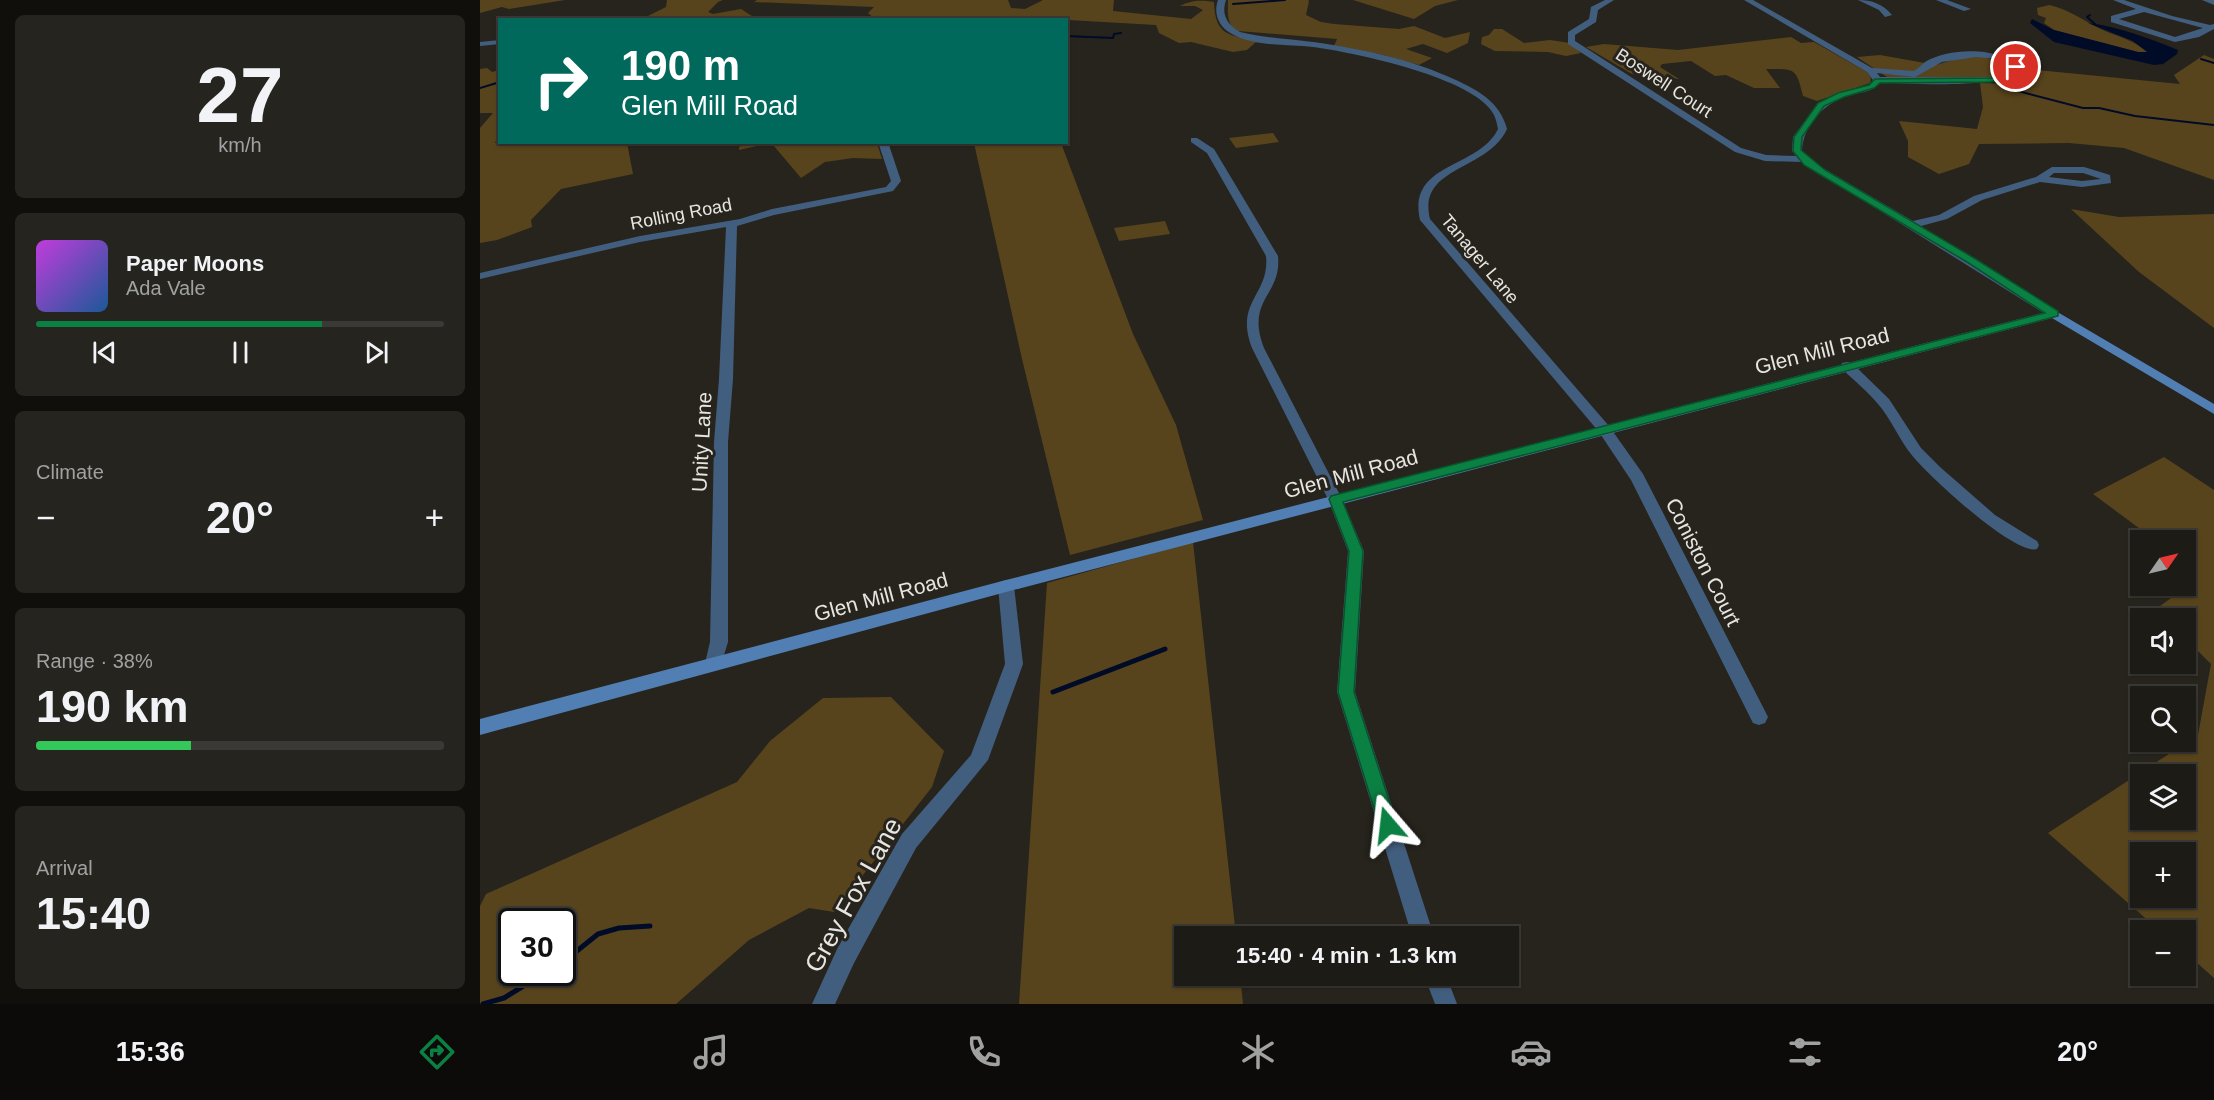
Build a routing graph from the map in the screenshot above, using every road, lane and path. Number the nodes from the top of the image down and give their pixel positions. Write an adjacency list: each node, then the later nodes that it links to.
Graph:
1 (1222, 0): 27 (street, Tanager Lane)
2 (1610, 0): 19 (street, Boswell Court)
3 (1748, 0): 15 (street)
4 (1862, 0): 11 (street)
5 (1940, 0): 9 (street)
6 (2117, 0): 10 (street)
7 (2206, 0): 8 (street)
8 (2214, 3)
9 (1967, 9)
10 (2144, 9): 12 (street); 12 (street)
11 (1888, 15)
12 (2211, 27)
13 (498, 42): 14 (street)
14 (480, 44)
15 (1870, 70): 16 (street); 16 (street)
16 (1878, 80): 19 (street)
17 (1194, 140): 28 (street)
18 (884, 144): 21 (street, Rolling Road)
19 (1803, 159): 22 (street)
20 (2040, 179): 20 (street); 22 (street)
21 (732, 223): 23 (street, Rolling Road); 31 (street, Unity Lane)
22 (1912, 225): 24 (street)
23 (480, 276)
24 (2054, 314): 25 (main road, Glen Mill Road); 26 (main road)
25 (1847, 366): 27 (main road, Glen Mill Road); 29 (street)
26 (2214, 410)
27 (1604, 429): 28 (main road, Glen Mill Road); 32 (street, Coniston Court)
28 (1335, 499): 30 (main road, Glen Mill Road); 34 (street)
29 (2031, 545)
30 (1006, 586): 31 (main road, Glen Mill Road); 36 (street, Grey Fox Lane)
31 (714, 663): 33 (main road, Glen Mill Road)
32 (1759, 717)
33 (480, 727)
34 (1420, 926)
35 (1439, 986): 37 (street)
36 (823, 1004)
37 (1446, 1004)

